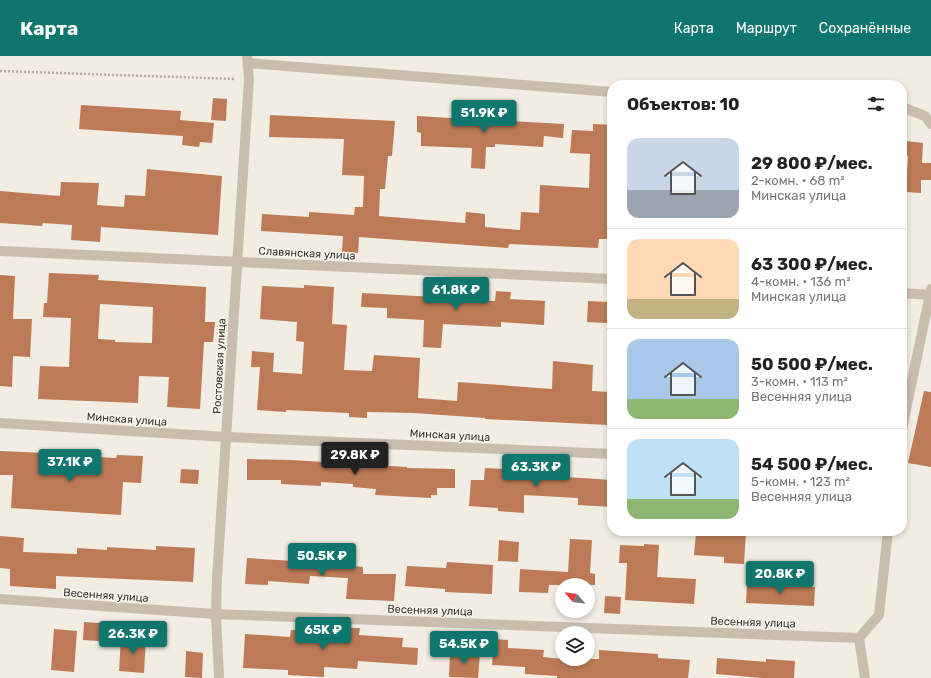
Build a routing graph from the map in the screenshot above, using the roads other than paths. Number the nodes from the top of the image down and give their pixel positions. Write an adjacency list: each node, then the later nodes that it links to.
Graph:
1 (248, 59): 2 (street); 6 (street, Ростовская улица)
2 (607, 92)
3 (907, 109): 4 (street)
4 (931, 124)
5 (0, 250): 6 (street, Славянская улица)
6 (236, 261): 7 (street, Славянская улица); 12 (street, Ростовская улица)
7 (607, 279)
8 (930, 292): 9 (street); 10 (street)
9 (907, 293)
10 (907, 405)
11 (0, 423): 12 (street, Минская улица)
12 (227, 437): 13 (street, Минская улица); 16 (street, Ростовская улица)
13 (607, 454)
14 (887, 536): 17 (street)
15 (0, 599): 16 (street, Весенняя улица)
16 (216, 614): 17 (street, Весенняя улица); 18 (street, Ростовская улица)
17 (859, 638): 19 (street)
18 (219, 678)
19 (865, 678)

